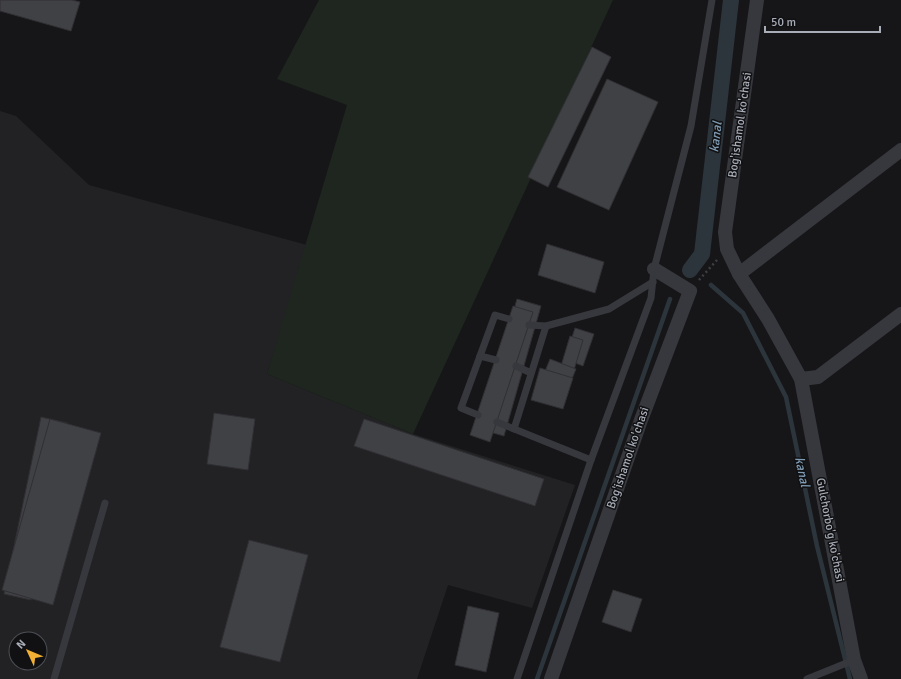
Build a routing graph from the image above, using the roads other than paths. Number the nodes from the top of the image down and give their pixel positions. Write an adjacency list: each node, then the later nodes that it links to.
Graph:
1 (712, 0): 5 (lane)
2 (757, 0): 4 (street, Bog'ishamol ko'chasi)
3 (901, 150): 4 (street)
4 (739, 274): 14 (street, Gulchorbo'g ko'chasi)
5 (653, 276): 9 (lane); 18 (lane); 23 (street, Bog'ishamol ko'chasi)
6 (901, 314): 14 (street)
7 (509, 319): 10 (lane)
8 (529, 325): 9 (lane)
9 (546, 326): 13 (lane)
10 (480, 356): 11 (lane); 15 (lane)
11 (496, 360)
12 (516, 366): 13 (lane)
13 (531, 373): 17 (lane)
14 (801, 379): 20 (street, Gulchorbo'g ko'chasi)
15 (478, 415)
16 (497, 422): 17 (lane)
17 (514, 429): 18 (lane)
18 (591, 460): 22 (lane)
19 (104, 503): 21 (lane)
20 (853, 661): 24 (lane); 25 (street, Gulchorbo'g ko'chasi)
21 (54, 679)
22 (517, 679)
23 (551, 679)
24 (806, 679)
25 (861, 679)

